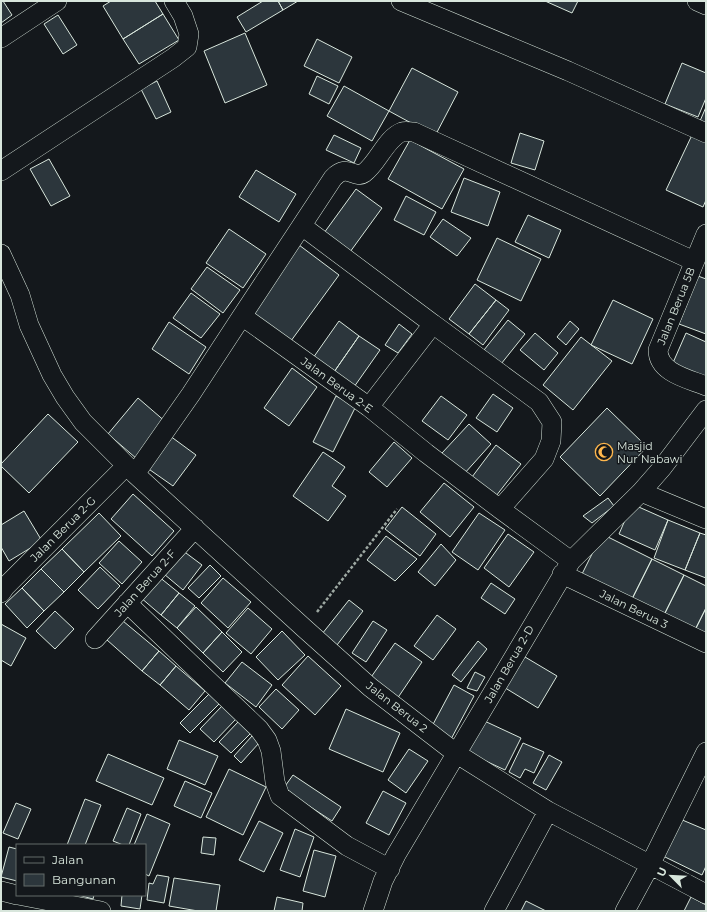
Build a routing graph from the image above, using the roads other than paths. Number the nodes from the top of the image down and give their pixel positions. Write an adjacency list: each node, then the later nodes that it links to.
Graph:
1 (57, 1): 6 (street)
2 (174, 1): 8 (street)
3 (401, 1): 7 (street)
4 (697, 1): 5 (street)
5 (706, 5)
6 (1, 38)
7 (706, 134)
8 (1, 171)
9 (302, 226): 12 (street); 13 (street); 14 (street)
10 (706, 234): 12 (street, Jalan Berua 5B)
11 (1, 254): 18 (street, Jalan Berua 2)
12 (694, 261): 15 (street, Jalan Berua 5B)
13 (242, 316): 16 (street, Jalan Berua 2-E); 18 (street)
14 (432, 324): 16 (street); 20 (street)
15 (706, 386)
16 (369, 407): 20 (street, Jalan Berua 2-E)
17 (706, 410): 19 (street, Jalan Berua 2-D)
18 (130, 470): 22 (street, Jalan Berua 2); 24 (street, Jalan Berua 2-G)
19 (641, 492): 21 (street); 23 (street, Jalan Berua 2-D)
20 (500, 510): 23 (street, Jalan Berua 2-E)
21 (706, 519)
22 (195, 528): 25 (street, Jalan Berua 2-F); 29 (street, Jalan Berua 2)
23 (566, 567): 27 (street, Jalan Berua 3); 29 (street, Jalan Berua 2-D)
24 (1, 593)
25 (127, 603): 26 (street, Jalan Berua 2-F); 32 (street)
26 (95, 639)
27 (706, 643)
28 (706, 752): 31 (street)
29 (457, 754): 30 (street, Jalan Berua 2); 32 (street, Jalan Berua 2-D)
30 (548, 811): 31 (street, Jalan Berua 2); 39 (street)
31 (650, 865): 34 (street, Jalan Berua 2); 40 (street)
32 (390, 869): 38 (street, Jalan Berua 2-D)
33 (1, 891): 35 (street)
34 (706, 894)
35 (16, 895)
36 (23, 896): 37 (street)
37 (101, 911)
38 (373, 911)
39 (494, 911)
40 (625, 911)

